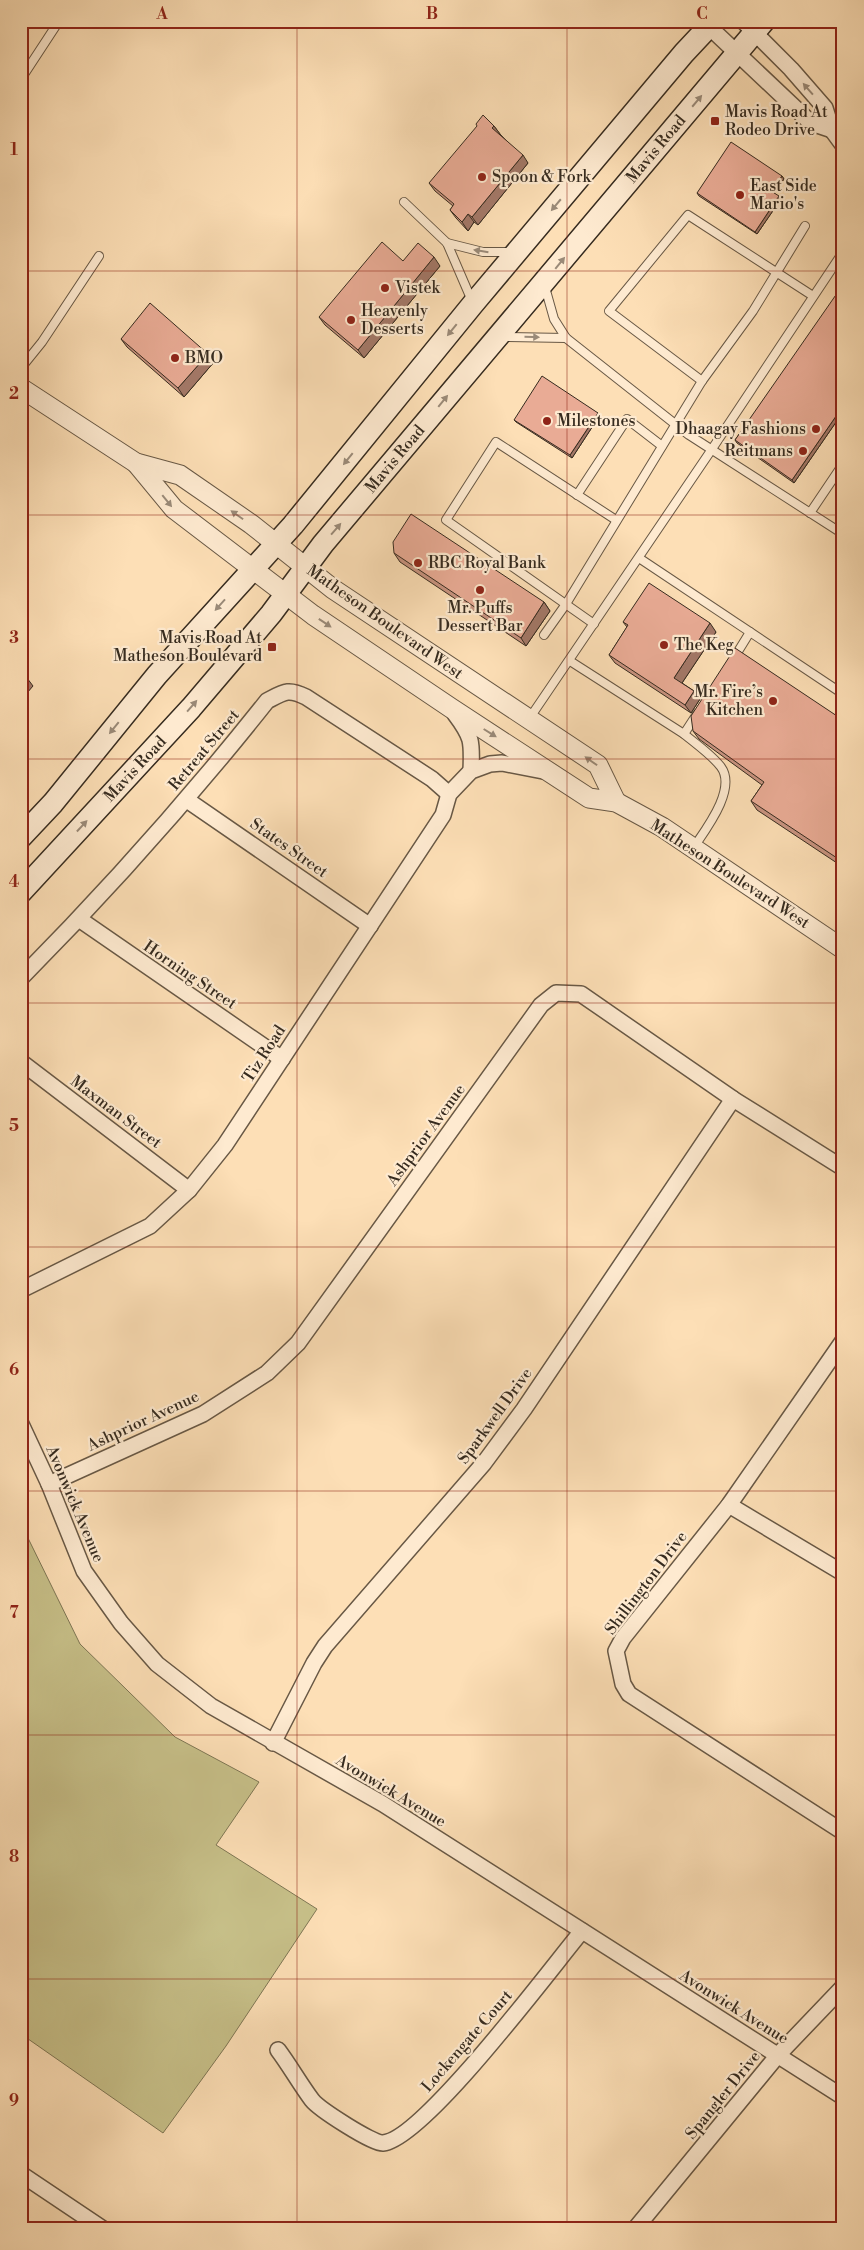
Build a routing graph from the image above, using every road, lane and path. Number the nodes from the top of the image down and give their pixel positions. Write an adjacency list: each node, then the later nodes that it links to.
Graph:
1 (59, 21): 5 (lane)
2 (709, 23): 4 (street); 11 (main road, one-way to 11)
3 (754, 25): 4 (main road, Mavis Road); 6 (street, one-way to 3)
4 (737, 53): 6 (street); 15 (main road, Mavis Road, one-way to 4)
5 (21, 79)
6 (832, 130): 7 (street)
7 (843, 145)
8 (404, 202): 10 (lane)
9 (804, 226): 14 (lane)
10 (447, 243): 11 (lane, one-way to 10); 17 (lane)
11 (517, 252): 17 (main road)
12 (843, 252): 16 (lane)
13 (99, 256): 20 (lane)
14 (776, 272): 16 (lane); 21 (lane); 21 (lane)
15 (544, 282): 18 (main road, Mavis Road); 19 (lane)
16 (813, 296): 25 (lane)
17 (473, 304): 32 (main road, one-way to 32)
18 (498, 337): 19 (lane, one-way to 19); 34 (main road, Mavis Road, one-way to 18)
19 (566, 338): 23 (lane)
20 (21, 368)
21 (702, 382): 23 (lane)
22 (21, 388): 26 (street, Matheson Boulevard West)
23 (675, 424): 24 (lane); 25 (lane)
24 (662, 446): 28 (lane); 30 (lane)
25 (712, 449): 29 (lane); 33 (lane)
26 (136, 463): 32 (street, Matheson Boulevard West, one-way to 26); 35 (street, Matheson Boulevard West, one-way to 35)
27 (843, 464): 29 (lane)
28 (576, 495): 30 (lane); 37 (lane)
29 (810, 513): 31 (lane)
30 (616, 520): 37 (lane)
31 (843, 534)
32 (276, 544): 34 (street, Matheson Boulevard West); 35 (main road)
33 (639, 558): 38 (lane); 39 (lane)
34 (305, 568): 36 (main road, Mavis Road); 46 (street, Matheson Boulevard West)
35 (253, 569): 36 (street, Matheson Boulevard West); 53 (main road, one-way to 53)
36 (286, 594): 44 (street, Matheson Boulevard West, one-way to 44); 55 (main road, Mavis Road, one-way to 36)
37 (566, 604): 38 (lane); 40 (lane)
38 (594, 624): 41 (lane)
39 (750, 632): 42 (lane); 43 (lane)
40 (544, 635)
41 (570, 661): 46 (lane); 47 (lane)
42 (727, 668)
43 (843, 694)
44 (451, 708): 48 (street); 49 (street, Matheson Boulevard West, one-way to 49)
45 (700, 709): 47 (lane)
46 (528, 719): 52 (street, Matheson Boulevard West, one-way to 46)
47 (684, 734): 54 (lane)
48 (471, 770): 49 (street); 50 (street, Tiz Road)
49 (555, 774): 52 (street, Matheson Boulevard West)
50 (449, 794): 51 (street, Retreat Street); 57 (street, Tiz Road)
51 (187, 800): 56 (street, Retreat Street); 57 (street, States Street)
52 (616, 802): 54 (street, Matheson Boulevard West)
53 (21, 837)
54 (694, 848): 58 (street, Matheson Boulevard West)
55 (21, 892)
56 (79, 919): 59 (street, Retreat Street); 60 (street, Horning Street)
57 (370, 926): 60 (street, Tiz Road)
58 (843, 949)
59 (21, 978)
60 (282, 1059): 64 (street, Tiz Road)
61 (21, 1062): 64 (street, Maxman Street)
62 (733, 1099): 63 (street, Ashprior Avenue); 68 (street, Ashprior Avenue); 71 (street, Sparkwell Drive)
63 (843, 1168)
64 (189, 1190): 65 (street, Tiz Road)
65 (25, 1282)
66 (843, 1341): 69 (street, Shillington Drive)
67 (21, 1424): 68 (street, Avonwick Avenue)
68 (49, 1484): 71 (street, Avonwick Avenue)
69 (728, 1505): 70 (street); 72 (street, Shillington Drive)
70 (843, 1573)
71 (273, 1743): 73 (street, Avonwick Avenue)
72 (843, 1832)
73 (582, 1931): 75 (street, Lockengate Court); 76 (street, Avonwick Avenue)
74 (843, 1987): 76 (street, Spangler Drive)
75 (278, 2050)
76 (778, 2056): 77 (street, Avonwick Avenue); 79 (street, Spangler Drive)
77 (843, 2097)
78 (21, 2174): 80 (street)
79 (637, 2228)
80 (103, 2229)

